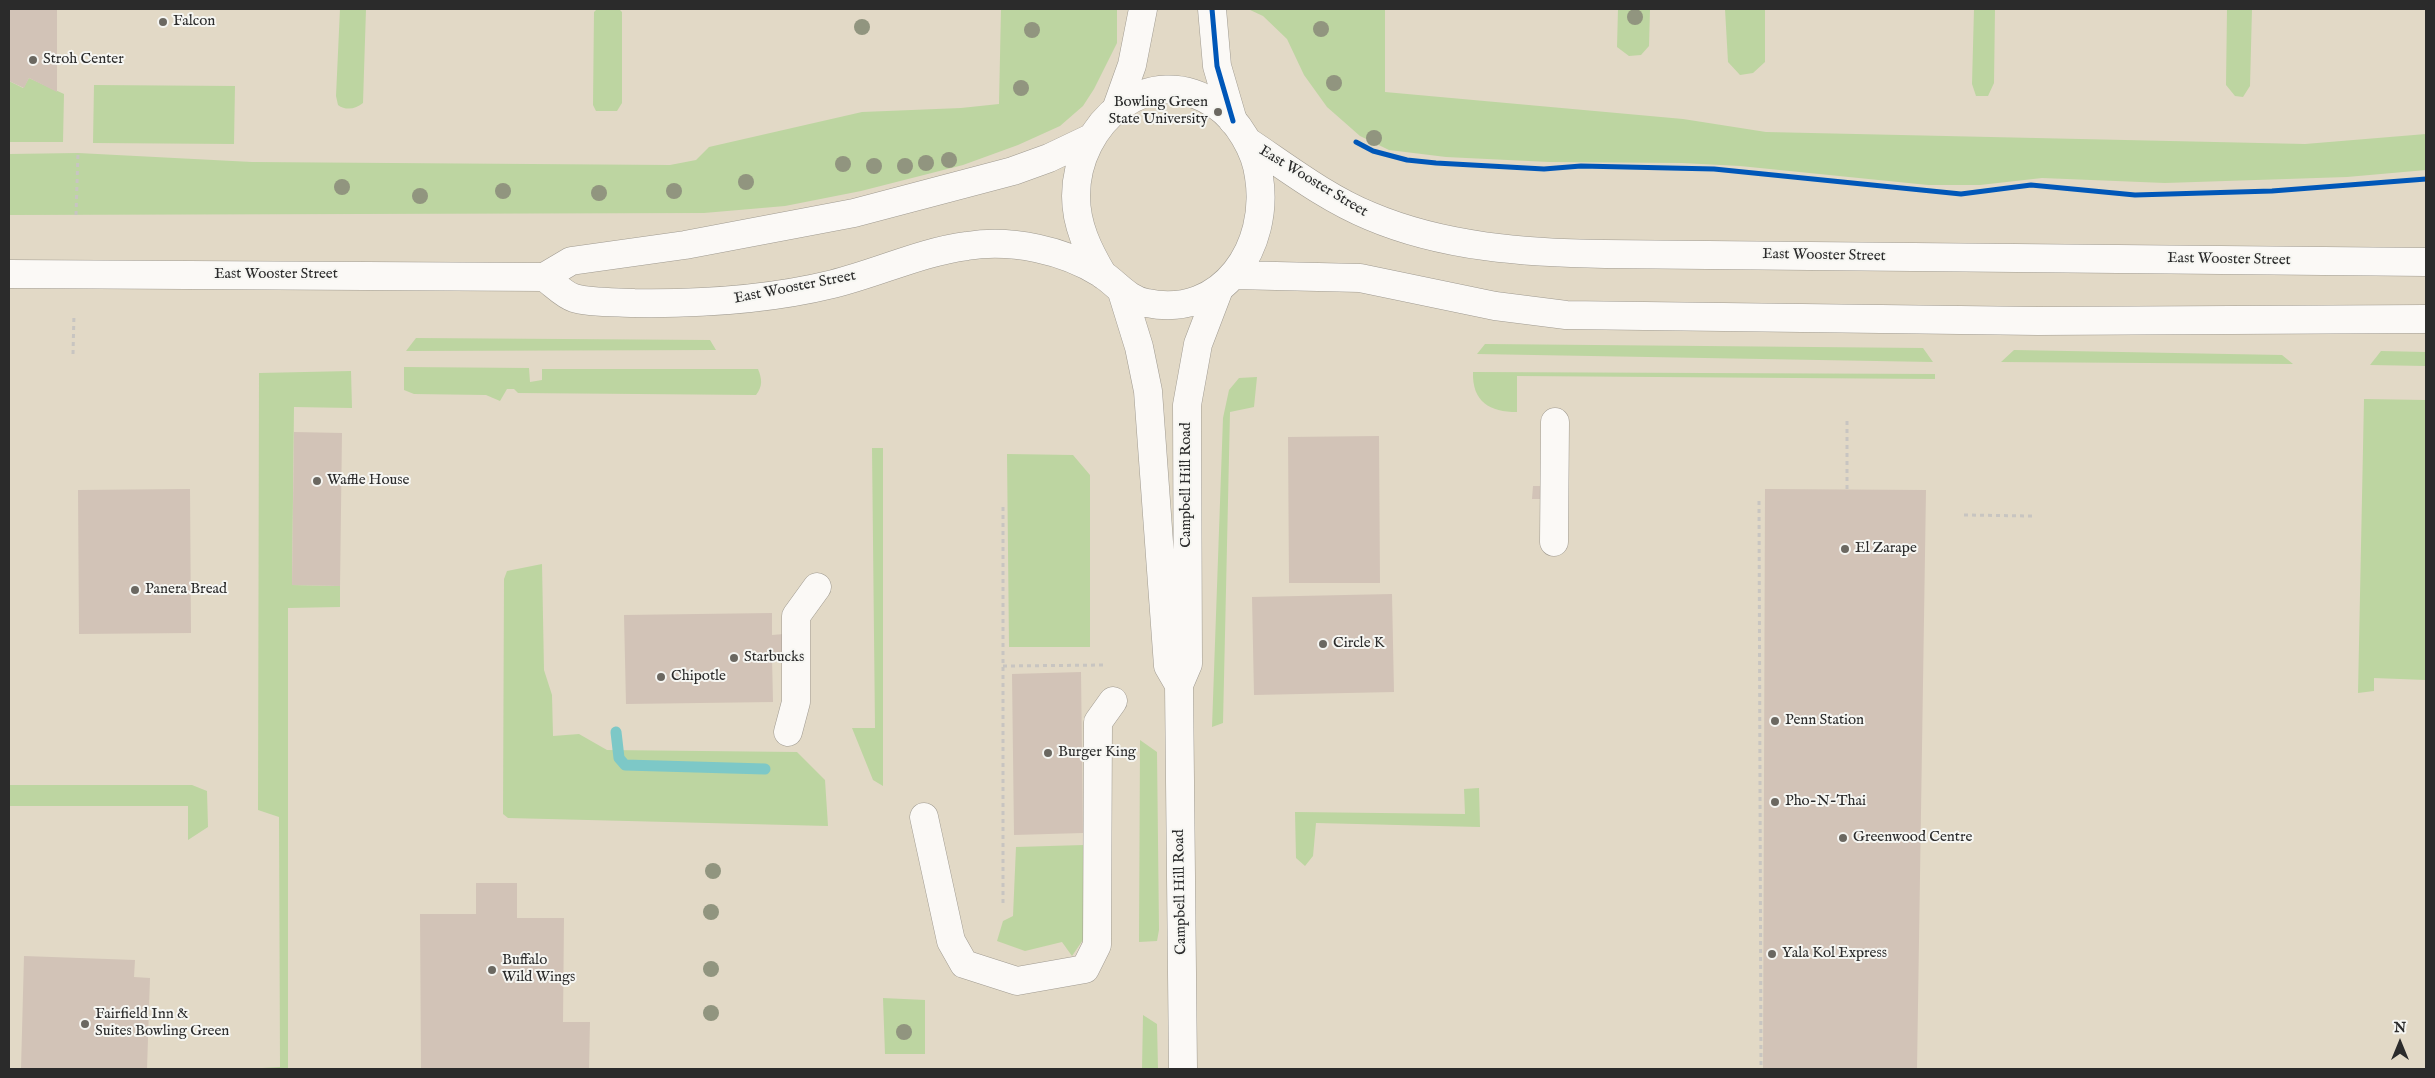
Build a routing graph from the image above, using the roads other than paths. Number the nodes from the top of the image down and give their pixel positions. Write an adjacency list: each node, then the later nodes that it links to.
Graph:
1 (1143, 9): 3 (main road)
2 (1212, 9): 4 (main road)
3 (1116, 108): 4 (main road, East Wooster Street); 5 (main road, East Wooster Street)
4 (1240, 131): 6 (main road, East Wooster Street); 9 (main road, East Wooster Street)
5 (1091, 138): 8 (main road, East Wooster Street); 10 (main road, East Wooster Street)
6 (2426, 262)
7 (9, 274): 8 (main road, East Wooster Street)
8 (544, 277): 10 (main road, East Wooster Street)
9 (1226, 282): 10 (main road, East Wooster Street); 11 (main road, East Wooster Street); 15 (main road, Campbell Hill Road)
10 (1112, 284): 15 (main road, Campbell Hill Road)
11 (2426, 319)
12 (1555, 422): 13 (main road)
13 (1554, 542)
14 (817, 586): 17 (main road)
15 (1179, 685): 19 (main road, Campbell Hill Road)
16 (1113, 701): 18 (main road)
17 (788, 732)
18 (924, 817)
19 (1183, 1069)

